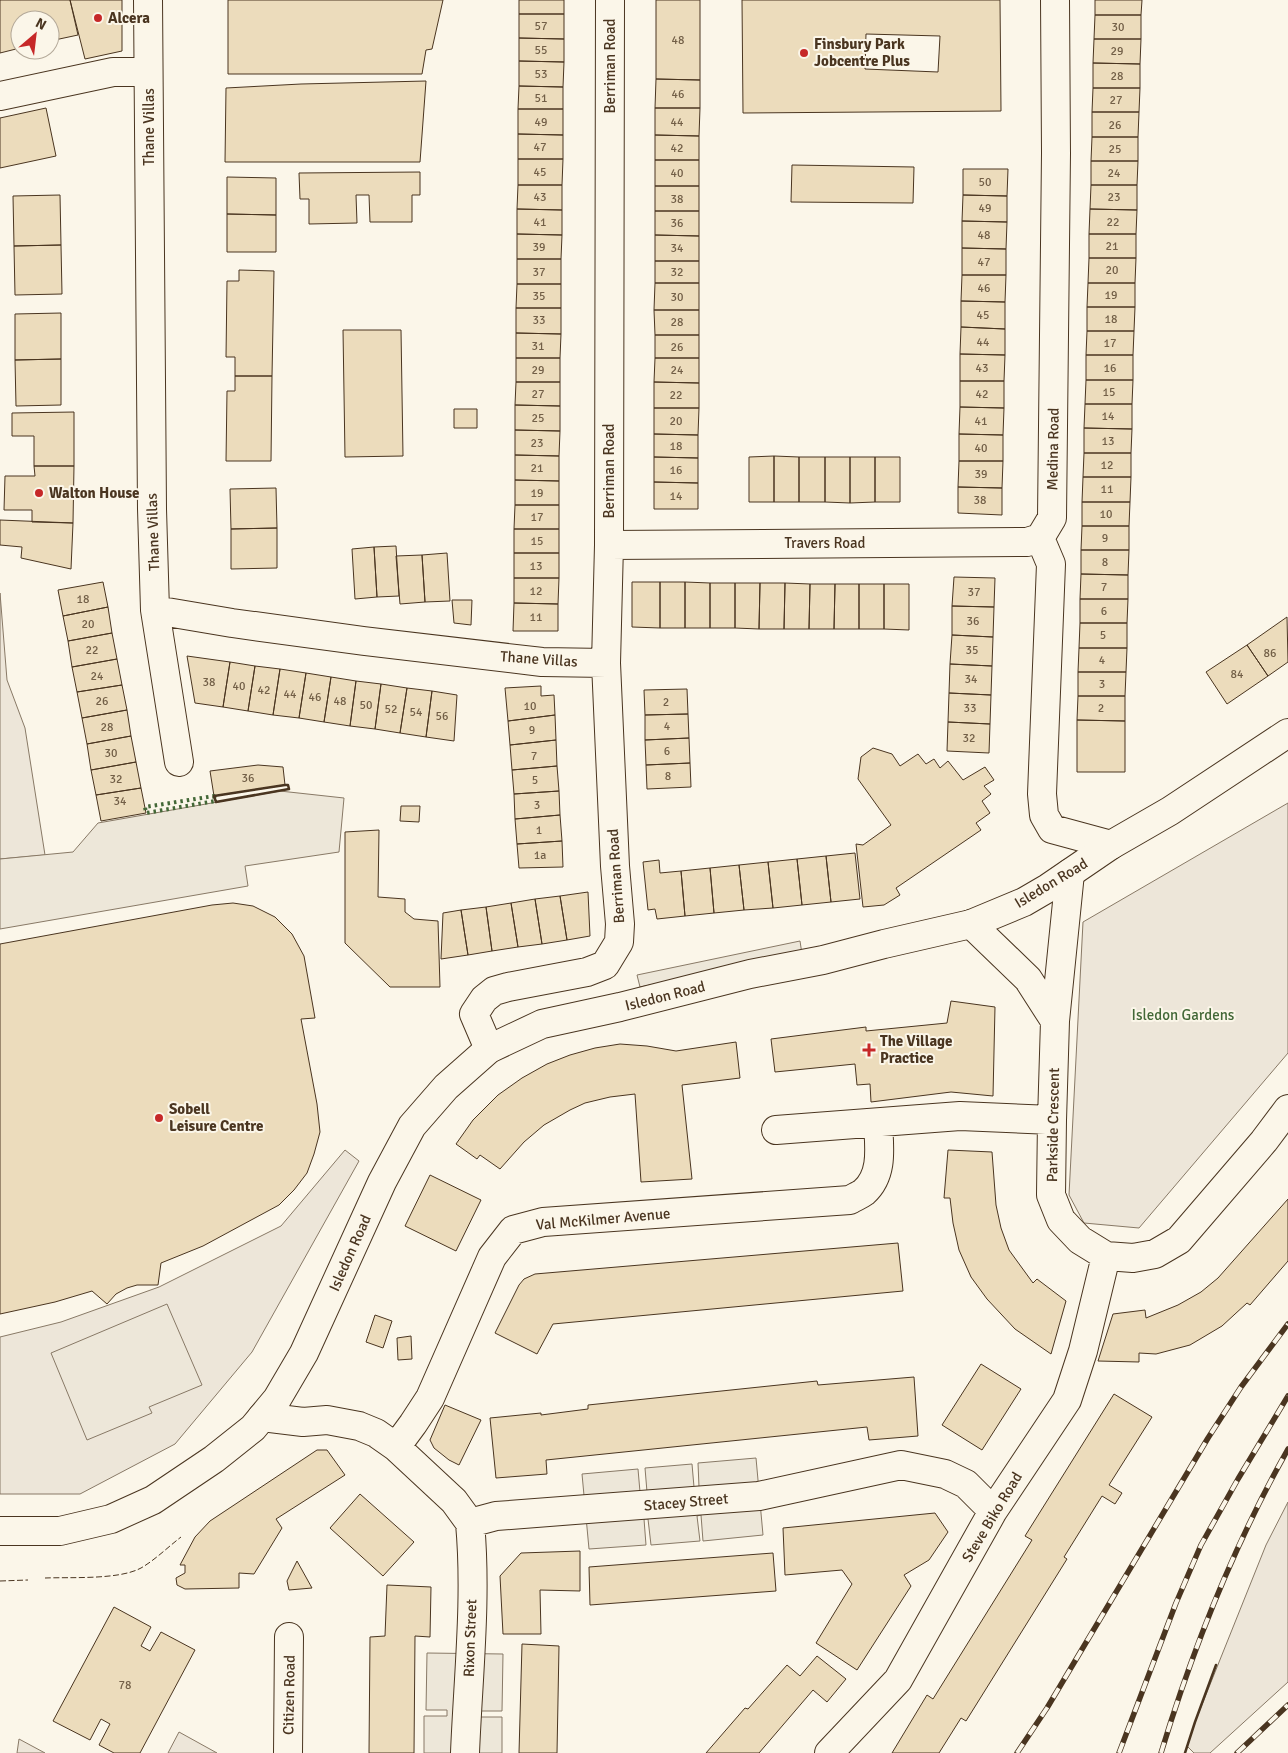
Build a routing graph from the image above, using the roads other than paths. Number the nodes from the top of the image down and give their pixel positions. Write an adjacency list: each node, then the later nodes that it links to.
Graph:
1 (148, 0): 4 (main road, Thane Villas)
2 (610, 0): 7 (main road, Berriman Road)
3 (1055, 0): 6 (main road, Medina Road)
4 (148, 72): 5 (main road); 8 (main road, Thane Villas)
5 (0, 96)
6 (1040, 538): 7 (main road, Travers Road); 12 (main road)
7 (609, 545): 9 (main road, Berriman Road)
8 (155, 610): 9 (main road, Thane Villas); 11 (main road)
9 (606, 662): 16 (main road, Berriman Road)
10 (1288, 733): 12 (main road, Isledon Road)
11 (179, 762)
12 (1111, 845): 13 (main road, Isledon Road)
13 (1070, 873): 14 (main road, Isledon Road); 15 (main road, Parkside Crescent)
14 (971, 924): 15 (main road); 16 (main road, Isledon Road)
15 (1055, 1021): 18 (main road, Parkside Crescent)
16 (489, 1049): 22 (main road, Isledon Road)
17 (1288, 1109): 21 (main road, Parkside Crescent)
18 (1052, 1120): 19 (main road); 21 (main road, Parkside Crescent)
19 (878, 1123): 20 (main road); 23 (main road, Val McKilmer Avenue)
20 (776, 1130)
21 (1106, 1256): 24 (main road, Steve Biko Road)
22 (262, 1417): 23 (main road); 26 (main road, Isledon Road)
23 (396, 1447): 25 (main road)
24 (993, 1511): 25 (main road, Stacey Street); 30 (main road, Steve Biko Road)
25 (470, 1524): 29 (main road, Rixon Street)
26 (0, 1531)
27 (290, 1637): 28 (main road, Citizen Road)
28 (288, 1753)
29 (465, 1753)
30 (829, 1753)

